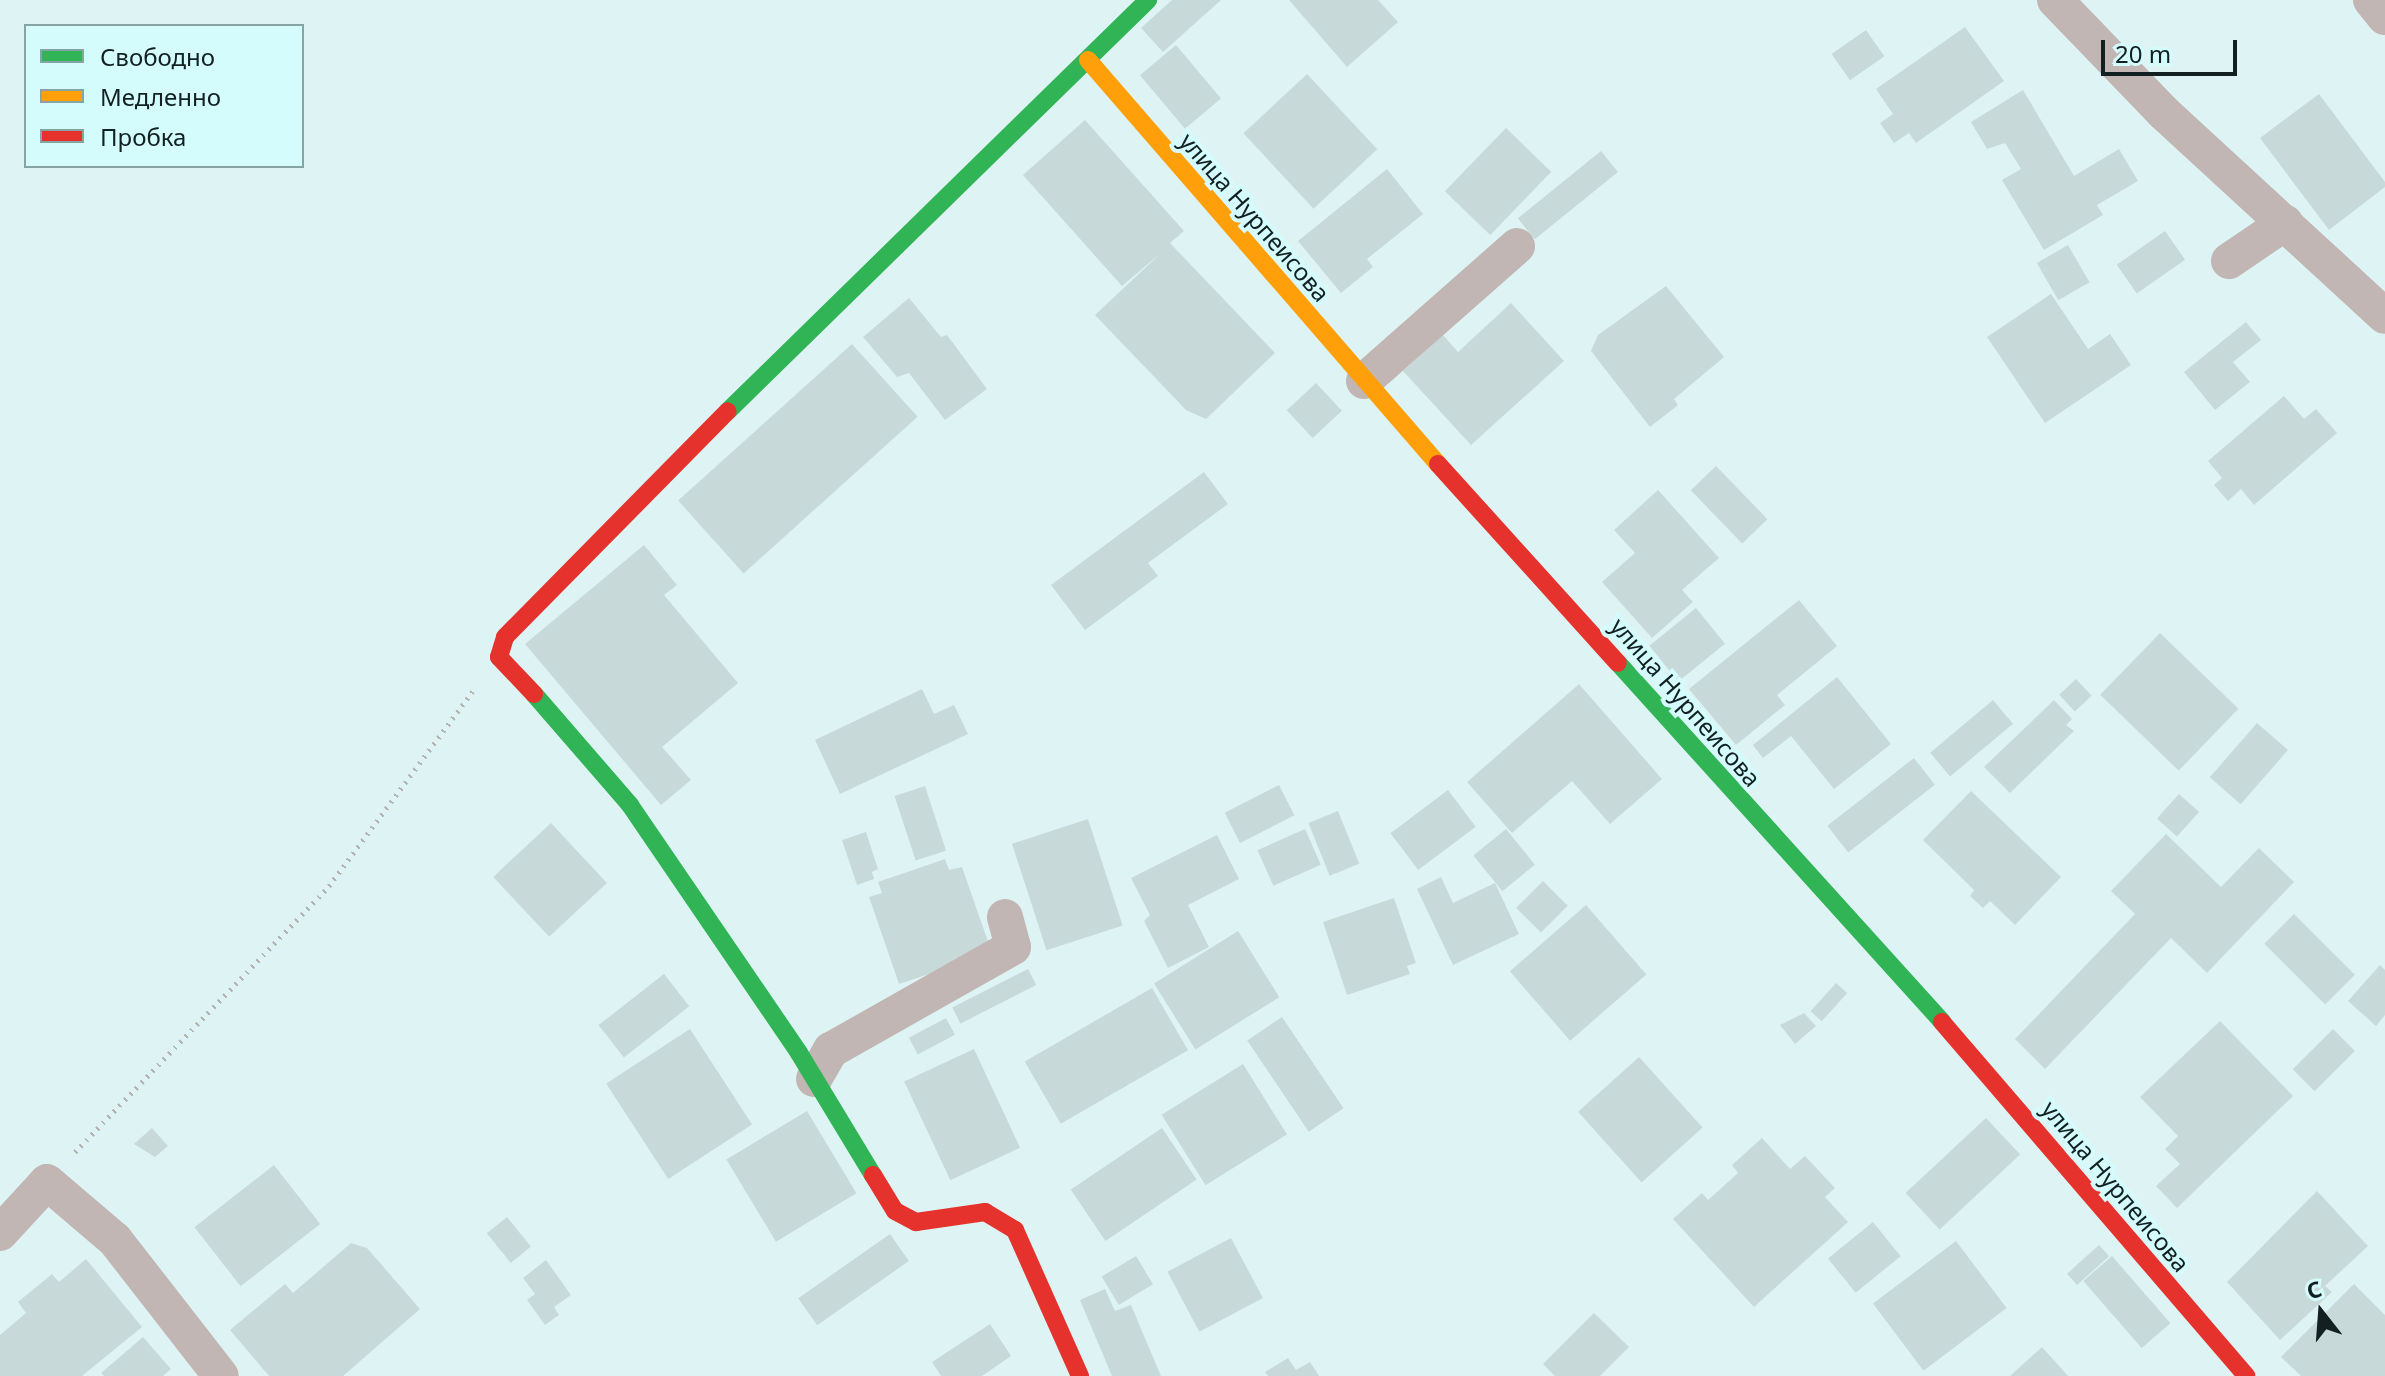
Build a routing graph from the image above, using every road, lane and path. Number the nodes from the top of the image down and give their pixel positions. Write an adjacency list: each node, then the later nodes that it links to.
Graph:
1 (1148, 0): 5 (street)
2 (2055, 0): 6 (street)
3 (2371, 0): 4 (street)
4 (2385, 17)
5 (1088, 60): 10 (street, улица Нурпеисова); 11 (street)
6 (2285, 223): 8 (street); 9 (street)
7 (1517, 246): 10 (street)
8 (2229, 261)
9 (2385, 316)
10 (1364, 381): 18 (street, улица Нурпеисова)
11 (499, 657): 13 (street); 14 (path)
12 (1005, 917): 13 (street)
13 (814, 1079): 17 (street)
14 (47, 1182): 15 (street); 16 (street)
15 (0, 1233)
16 (221, 1376)
17 (1080, 1376)
18 (2246, 1376)

